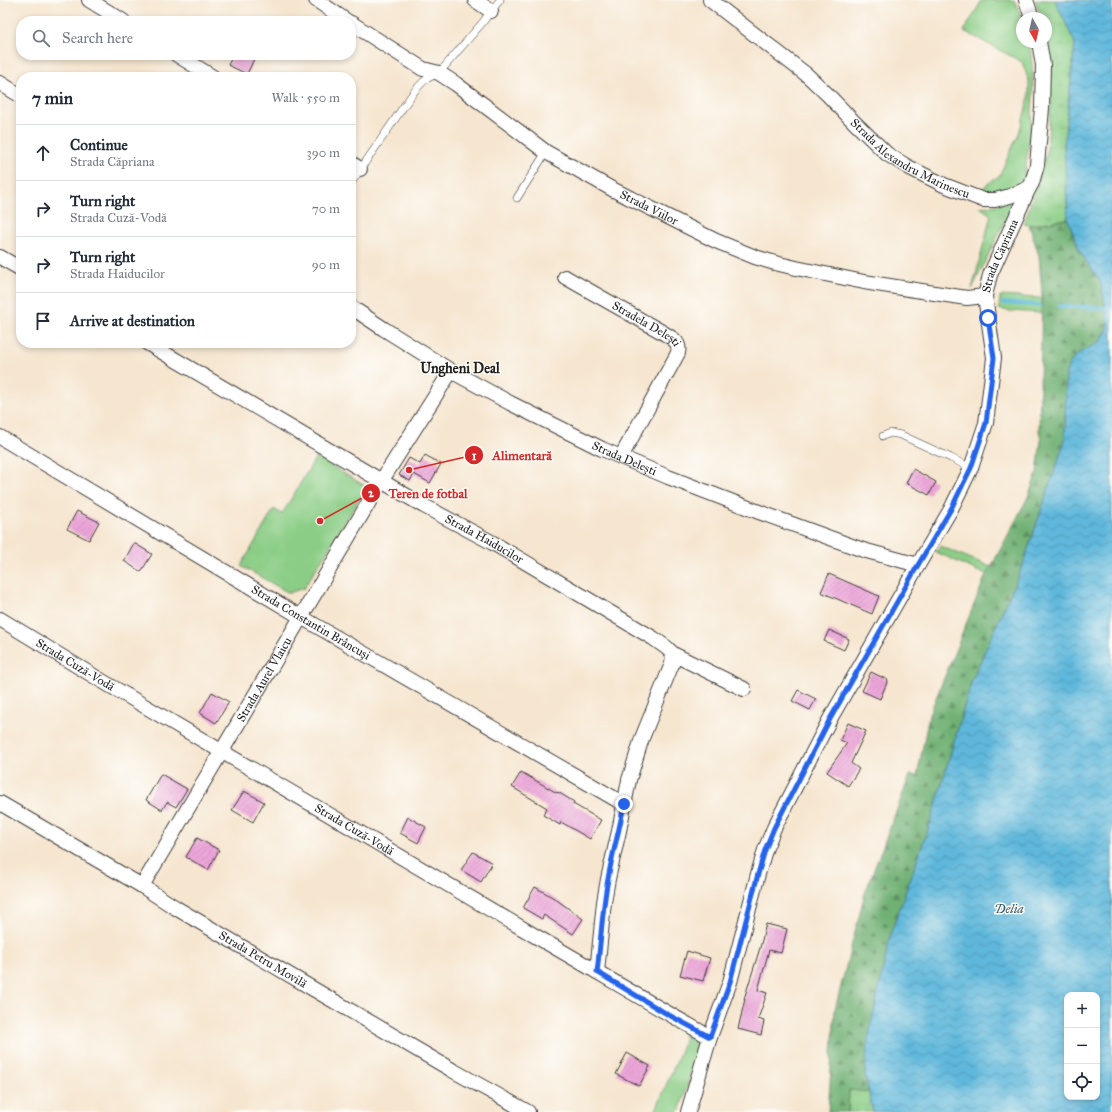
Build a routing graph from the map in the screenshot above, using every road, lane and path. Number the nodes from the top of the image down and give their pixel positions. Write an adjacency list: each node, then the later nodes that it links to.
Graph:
1 (89, 0): 9 (street)
2 (316, 0): 10 (street)
3 (475, 0): 7 (street)
4 (500, 0): 7 (lane)
5 (710, 0): 20 (street, Strada Alexandru Marinescu)
6 (1026, 0): 8 (street)
7 (491, 11): 15 (lane)
8 (1030, 12)
9 (115, 16)
10 (340, 16)
11 (356, 26): 15 (street, Strada Viilor)
12 (1040, 48): 20 (street)
13 (185, 60): 14 (street)
14 (205, 72)
15 (440, 73): 18 (street, Strada Viilor); 19 (lane)
16 (0, 83): 17 (street)
17 (16, 93)
18 (546, 152): 21 (lane); 25 (street, Strada Viilor)
19 (356, 165)
20 (1029, 188): 25 (street, Strada Căpriana)
21 (517, 198)
22 (0, 257): 23 (street)
23 (16, 266)
24 (565, 277): 31 (street, Stradela Delești)
25 (985, 296): 32 (street, Strada Căpriana)
26 (356, 310): 28 (street, Strada Delești)
27 (155, 348): 33 (street, Strada Haiducilor)
28 (451, 371): 31 (street, Strada Delești); 33 (street, Strada Aurel Vlaicu)
29 (883, 436): 32 (lane)
30 (0, 437): 35 (street, Strada Constantin Brâncuşi)
31 (621, 457): 34 (street, Strada Delești)
32 (971, 468): 34 (street, Strada Căpriana)
33 (382, 480): 35 (street, Strada Aurel Vlaicu); 37 (street, Strada Haiducilor)
34 (918, 565): 44 (street, Strada Căpriana)
35 (301, 617): 39 (street, Strada Aurel Vlaicu); 41 (street, Strada Constantin Brâncuşi)
36 (0, 619): 39 (street, Strada Cuză-Vodă)
37 (673, 654): 38 (street, Strada Haiducilor); 41 (street)
38 (744, 689)
39 (222, 752): 42 (street, Strada Aurel Vlaicu); 43 (street, Strada Cuză-Vodă)
40 (0, 803): 42 (street, Strada Petru Movilă)
41 (624, 804): 43 (street)
42 (142, 886): 45 (street, Strada Petru Movilă)
43 (597, 972): 44 (street, Strada Cuză-Vodă)
44 (710, 1037): 46 (street, Strada Căpriana)
45 (528, 1112)
46 (688, 1112)

